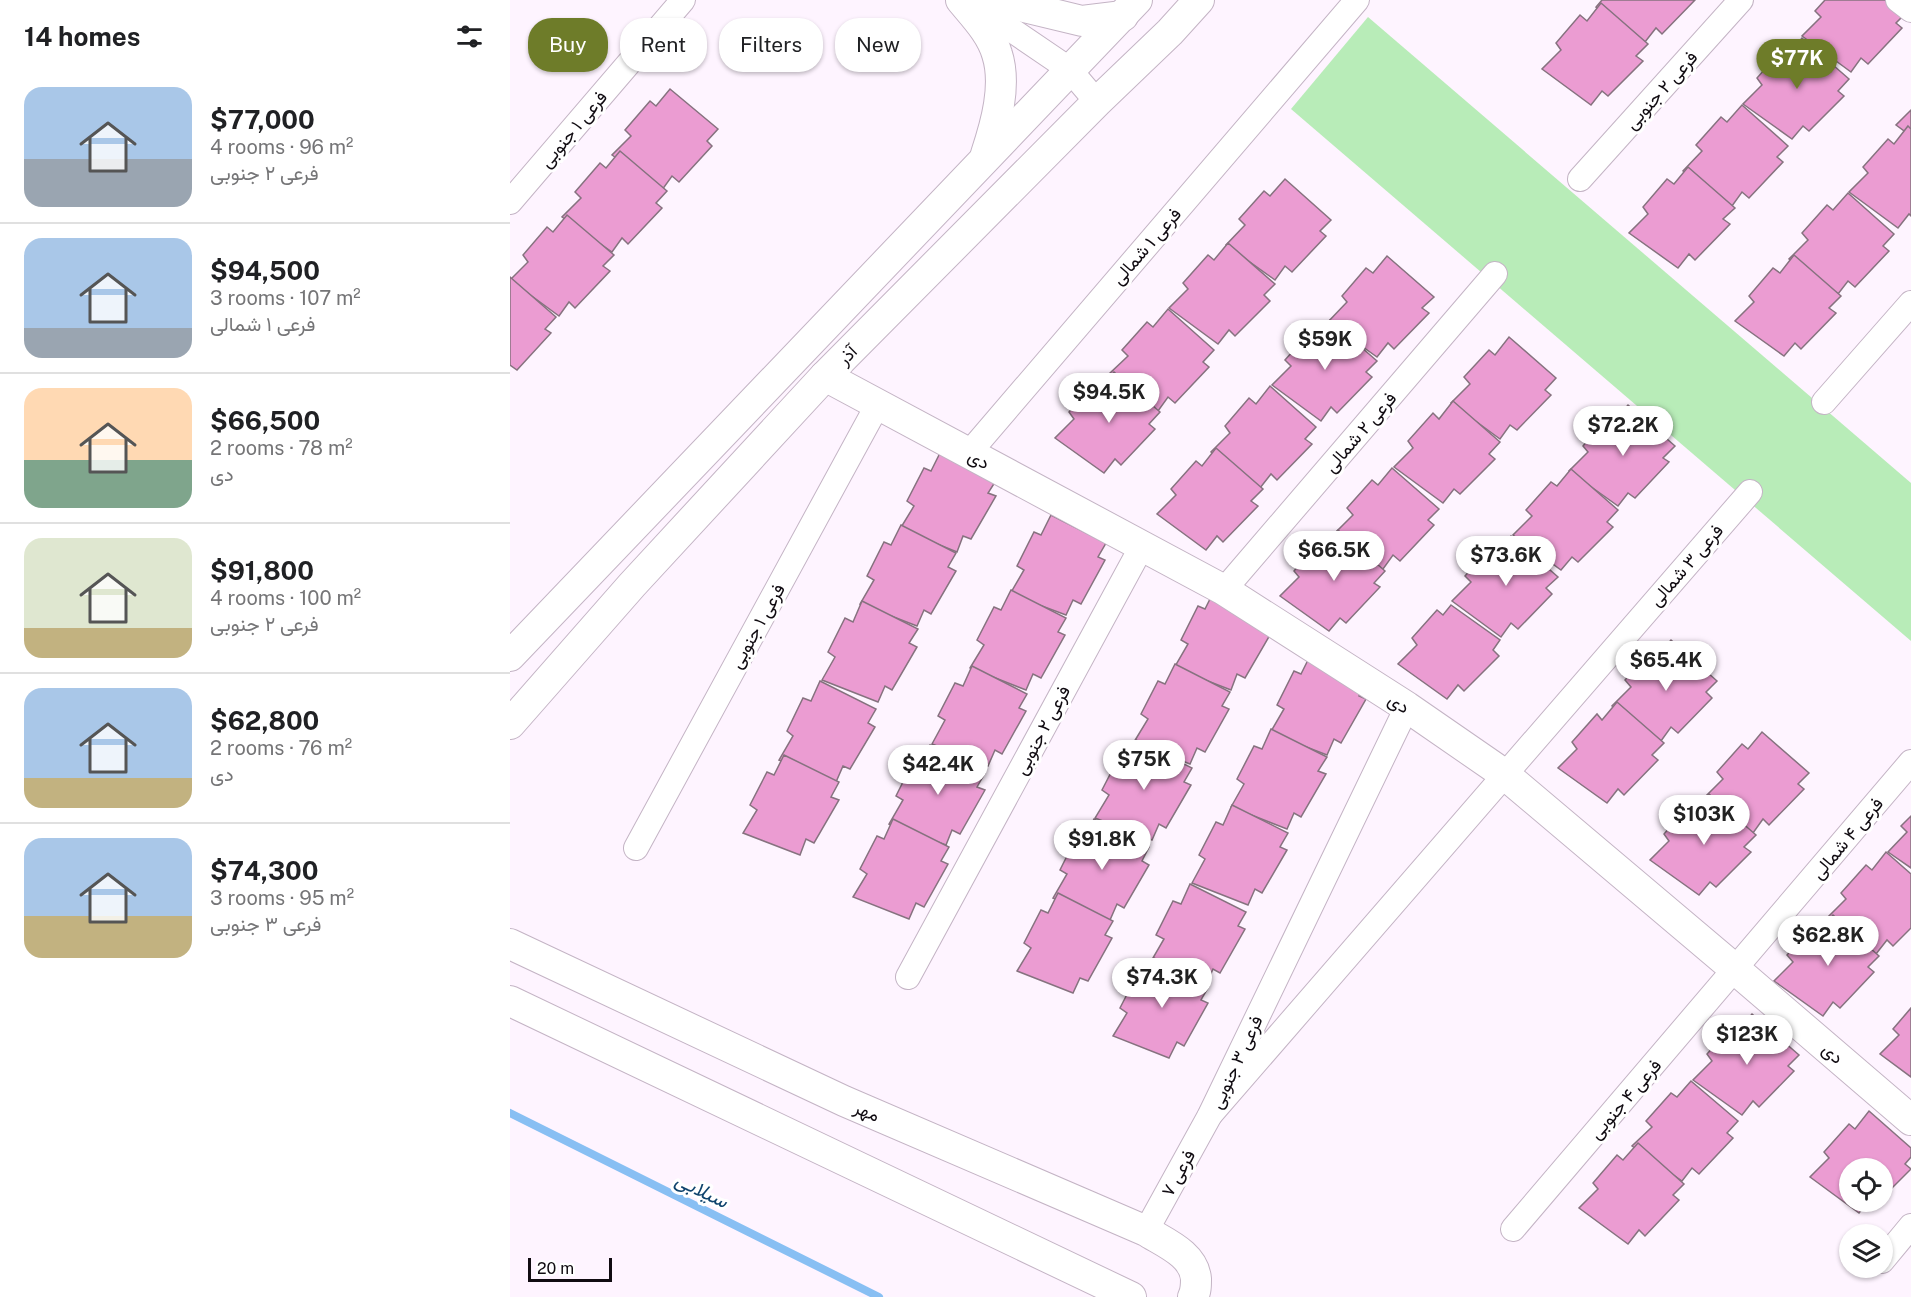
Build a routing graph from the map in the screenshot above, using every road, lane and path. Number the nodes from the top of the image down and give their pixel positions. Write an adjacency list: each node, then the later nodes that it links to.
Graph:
1 (683, 0): 15 (street, فرعی ۱ جنوبی)
2 (961, 0): 13 (street)
3 (968, 0): 11 (street)
4 (996, 0): 9 (street)
5 (1199, 0): 12 (street, آذر)
6 (1357, 0): 21 (street, فرعی ۱ شمالی)
7 (1741, 0): 14 (street, فرعی ۲ جنوبی)
8 (1898, 0): 10 (street)
9 (1130, 8): 11 (street, آذر)
10 (1911, 10)
11 (1069, 69): 12 (street); 13 (street, آذر)
12 (1097, 102): 18 (street, آذر)
13 (985, 160): 25 (street, آذر)
14 (1580, 179)
15 (510, 202)
16 (1495, 274): 24 (street, فرعی ۲ شمالی)
17 (1911, 303): 19 (street)
18 (825, 376): 20 (street, دی); 27 (street, آذر)
19 (1824, 402)
20 (878, 404): 21 (street, دی); 30 (street, فرعی ۱ جنوبی)
21 (969, 453): 23 (street, دی)
22 (1750, 492): 29 (street, فرعی ۳ شمالی)
23 (1142, 546): 24 (street, دی); 33 (street, فرعی ۲ جنوبی)
24 (1224, 590): 26 (street, دی)
25 (510, 656)
26 (1407, 707): 29 (street, دی); 35 (street, فرعی ۳ جنوبی)
27 (510, 724)
28 (1911, 762): 32 (street, فرعی ۴ شمالی)
29 (1504, 774): 32 (street, دی); 35 (street, فرعی ۳ جنوبی)
30 (636, 848)
31 (510, 944): 39 (street, مهر)
32 (1736, 970): 36 (street, دی); 38 (street, فرعی ۴ جنوبی)
33 (908, 977)
34 (510, 1001): 41 (street)
35 (1210, 1115): 39 (street, فرعی ۷)
36 (1911, 1120)
37 (1911, 1226): 40 (street)
38 (1513, 1229)
39 (1146, 1231): 42 (street, مهر)
40 (1893, 1248)
41 (1131, 1297)
42 (1193, 1297)

